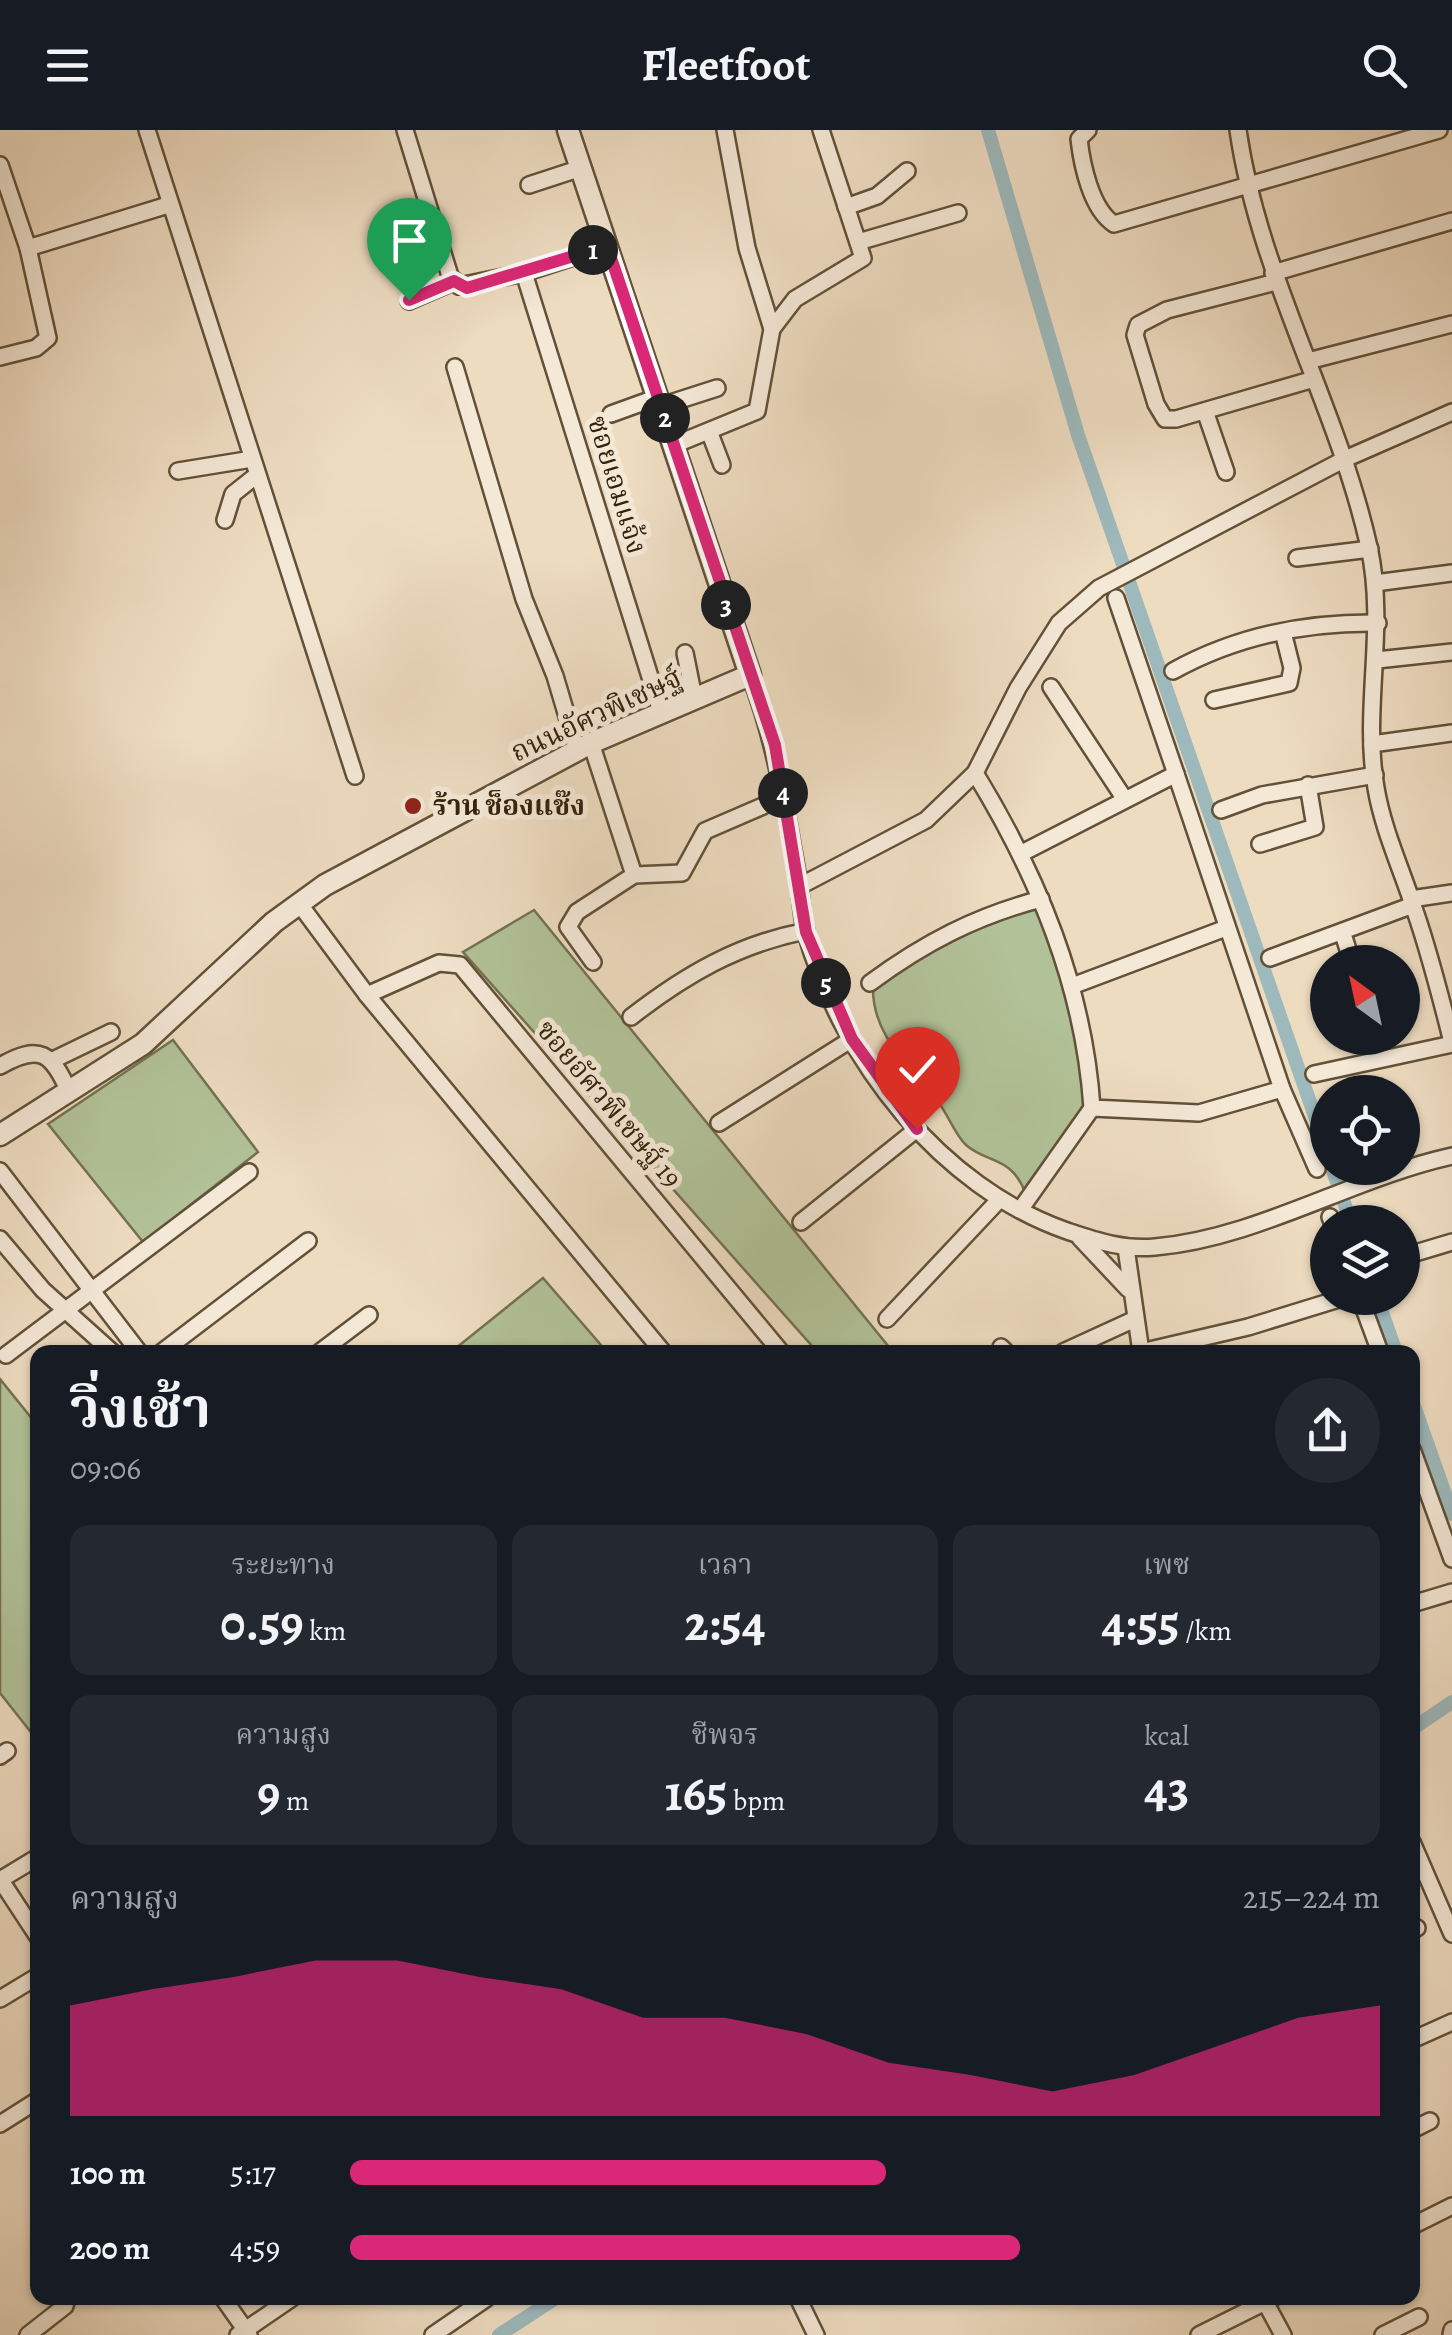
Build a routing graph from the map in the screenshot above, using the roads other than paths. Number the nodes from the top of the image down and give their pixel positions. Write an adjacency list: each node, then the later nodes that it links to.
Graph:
1 (147, 130): 14 (street)
2 (405, 130): 23 (street)
3 (568, 130): 10 (street)
4 (725, 130): 26 (street)
5 (821, 130): 15 (street)
6 (1088, 130): 13 (street)
7 (1238, 130): 13 (street)
8 (1439, 130): 13 (street)
9 (0, 165): 20 (street)
10 (581, 168): 12 (street); 19 (street)
11 (906, 170): 15 (street)
12 (529, 185)
13 (1246, 186): 22 (street)
14 (168, 205): 20 (street); 38 (street)
15 (846, 208): 18 (street)
16 (958, 212): 18 (street)
17 (1452, 221): 22 (street)
18 (858, 242): 26 (street)
19 (607, 246): 21 (street); 32 (street)
20 (28, 248): 27 (street)
21 (524, 272): 23 (street); 60 (street, ซอยเอมแจ้ง)
22 (1274, 277): 28 (street); 33 (street)
23 (454, 281): 24 (street)
24 (409, 300)
25 (1452, 324): 28 (street)
26 (772, 329): 36 (street)
27 (0, 357)
28 (1308, 361): 30 (street)
29 (454, 367): 63 (street)
30 (1314, 378): 33 (street); 39 (street)
31 (716, 388): 32 (street)
32 (660, 402): 35 (street); 37 (street)
33 (1205, 411): 42 (street)
34 (1452, 412): 39 (street)
35 (611, 414)
36 (709, 432): 37 (street); 40 (street)
37 (674, 446): 56 (street)
38 (252, 459): 41 (street); 43 (street)
39 (1345, 460): 45 (street); 64 (street)
40 (722, 464)
41 (178, 470)
42 (1226, 472)
43 (258, 476): 44 (street); 67 (street)
44 (225, 520)
45 (1370, 549): 46 (street); 48 (street)
46 (1297, 558)
47 (1452, 573): 48 (street)
48 (1375, 582): 50 (street)
49 (1116, 598): 65 (street)
50 (1378, 623): 51 (street); 54 (street)
51 (1283, 632): 55 (street); 59 (street)
52 (1452, 652): 54 (street)
53 (685, 653): 58 (street)
54 (1377, 660): 62 (street)
55 (1173, 671)
56 (750, 675): 58 (street, ถนนอัศวพิเชษฐ์); 75 (street)
57 (1050, 686): 69 (street)
58 (694, 698): 60 (street, ถนนอัศวพิเชษฐ์)
59 (1214, 700)
60 (661, 712): 63 (street, ถนนอัศวพิเชษฐ์)
61 (1452, 733): 62 (street)
62 (1372, 744): 66 (street)
63 (584, 747): 74 (street); 78 (street, ถนนอัศวพิเชษฐ์)
64 (975, 773): 73 (street); 75 (street)
65 (1176, 774): 69 (street); 80 (street)
66 (1375, 775): 68 (street); 79 (street)
67 (356, 776)
68 (1308, 785): 71 (street); 72 (street)
69 (1124, 798): 73 (street)
70 (763, 806): 74 (street)
71 (1220, 810)
72 (1260, 844)
73 (1022, 854): 77 (street)
74 (634, 875): 85 (street)
75 (800, 886): 81 (street)
76 (1452, 893): 79 (street)
77 (1041, 899): 88 (street); 89 (street)
78 (298, 902): 90 (street); 99 (street, ถนนอัศวพิเชษฐ์)
79 (1412, 902): 82 (street); 87 (street)
80 (1226, 928): 89 (street); 98 (street)
81 (806, 932): 91 (street); 93 (street)
82 (1342, 934): 83 (street); 84 (street)
83 (1346, 945)
84 (1270, 958)
85 (593, 962)
86 (1452, 971): 87 (street)
87 (1434, 972): 94 (street)
88 (870, 984)
89 (1072, 986): 100 (street)
90 (367, 995): 129 (street); 130 (street, ซอยอัศวพิเชษฐ์ 19)
91 (631, 1017)
92 (112, 1032): 95 (street)
93 (852, 1039): 101 (street); 102 (street)
94 (1452, 1043): 97 (street)
95 (53, 1060): 96 (street); 99 (street)
96 (0, 1066)
97 (1314, 1074)
98 (1282, 1089): 100 (street); 104 (street)
99 (69, 1092): 103 (street, ถนนอัศวพิเชษฐ์)
100 (1092, 1108): 109 (street)
101 (719, 1122)
102 (917, 1129): 108 (street); 110 (street)
103 (0, 1134)
104 (1310, 1154)
105 (1452, 1156): 115 (street)
106 (0, 1170): 118 (street)
107 (249, 1172): 118 (street)
108 (998, 1201): 109 (street); 123 (street)
109 (1020, 1210): 111 (street)
110 (801, 1222)
111 (1076, 1234): 115 (street); 117 (street)
112 (0, 1239): 120 (street)
113 (308, 1241): 127 (street)
114 (1452, 1242): 116 (street)
115 (1126, 1248): 117 (street)
116 (1420, 1252)
117 (1128, 1290): 124 (street)
118 (91, 1291): 120 (street); 126 (street)
119 (1310, 1308): 133 (street)
120 (66, 1310): 125 (street); 135 (street)
121 (1366, 1315): 134 (street)
122 (369, 1316): 128 (street)
123 (887, 1319)
124 (1135, 1319): 131 (street); 132 (street)
125 (104, 1345)
126 (133, 1345)
127 (171, 1345)
128 (330, 1345)
129 (657, 1345)
130 (775, 1345)
131 (1078, 1345)
132 (1140, 1345)
133 (1171, 1345)
134 (1377, 1345)
135 (6, 1355)
136 (1420, 1495): 137 (street)
137 (1452, 1559)
138 (1452, 1592): 139 (street)
139 (1420, 1602)
140 (1420, 1860): 144 (street)
141 (30, 1862): 142 (street)
142 (0, 1879): 143 (street)
143 (30, 1925)
144 (1452, 1934)
145 (30, 1981): 146 (street)
146 (0, 1999)
147 (1452, 2022): 148 (street)
148 (1420, 2036)
149 (30, 2105): 151 (street)
150 (1430, 2121): 152 (street)
151 (0, 2124)
152 (1420, 2126)
153 (1452, 2206): 154 (street)
154 (1420, 2222)
155 (64, 2305): 164 (street)
156 (227, 2305): 163 (street)
157 (282, 2305): 163 (street)
158 (477, 2305): 165 (street)
159 (801, 2305): 166 (street)
160 (1256, 2305): 167 (street)
161 (1270, 2305): 168 (street)
162 (1419, 2318): 169 (street)
163 (244, 2333)
164 (28, 2335)
165 (433, 2335)
166 (816, 2335)
167 (1199, 2335)
168 (1283, 2335)
169 (1383, 2335)

